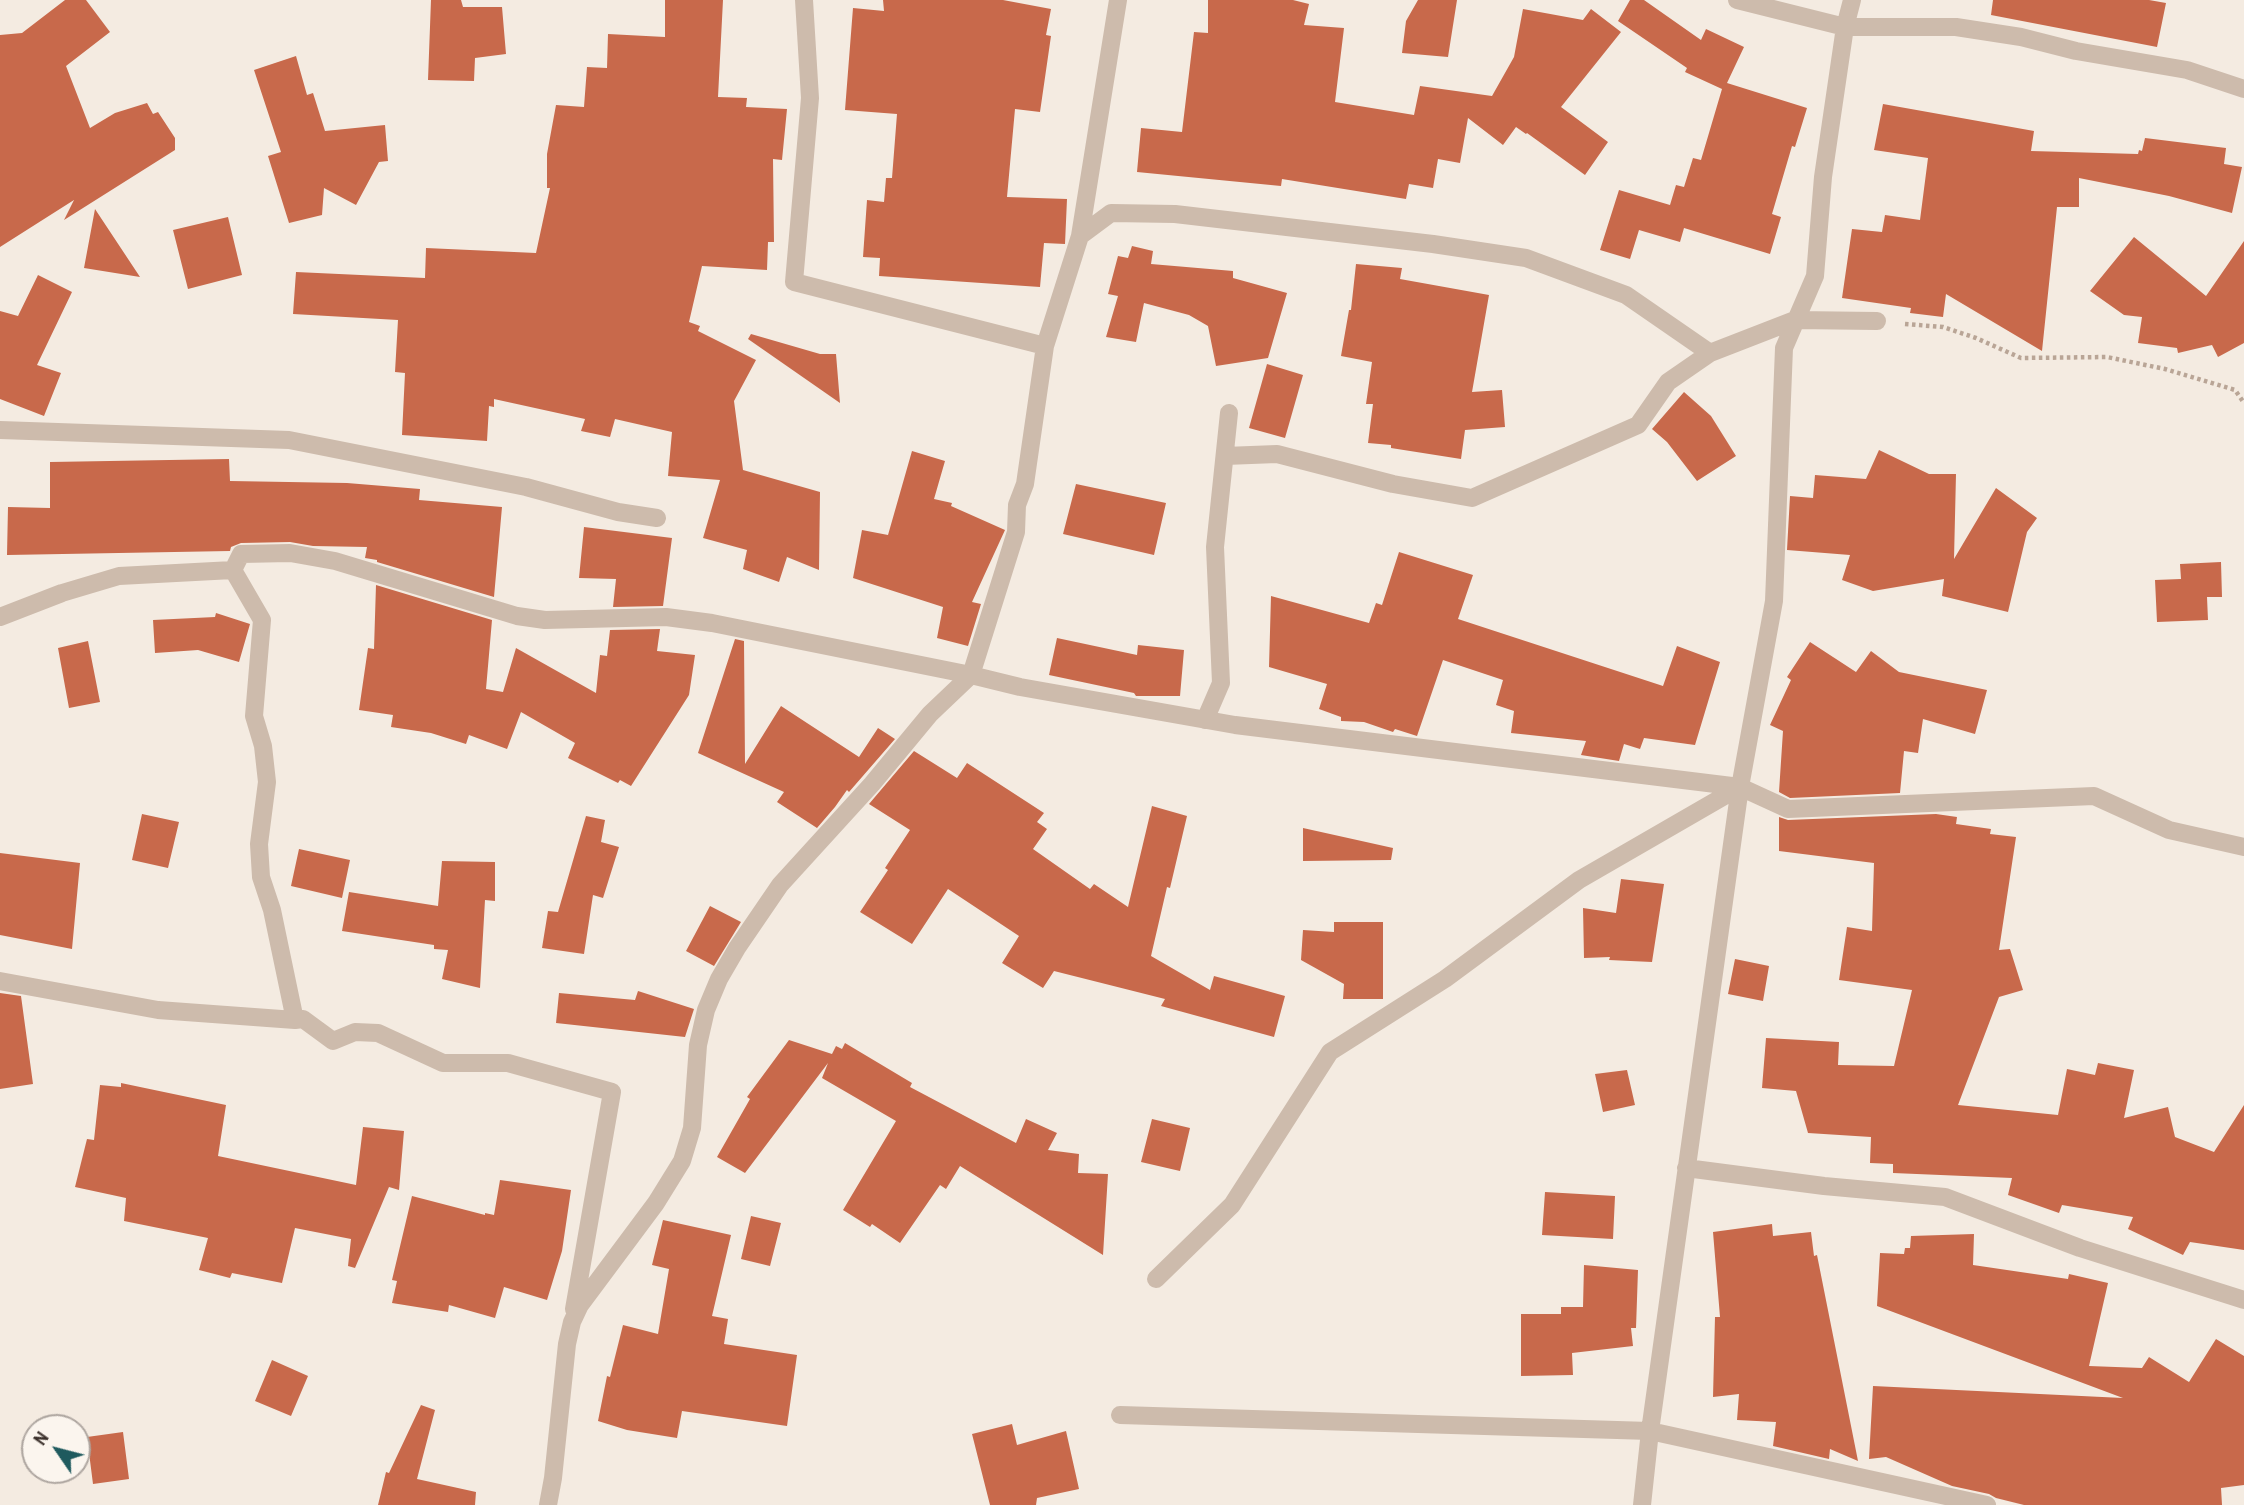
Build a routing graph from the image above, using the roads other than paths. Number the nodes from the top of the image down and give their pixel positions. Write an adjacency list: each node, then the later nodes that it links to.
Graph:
1 (804, 0): 10 (street)
2 (1118, 0): 7 (street)
3 (1737, 0): 5 (street)
4 (1852, 0): 5 (street)
5 (1845, 27): 6 (street); 8 (street)
6 (2244, 89)
7 (1080, 236): 10 (street); 11 (street)
8 (1795, 320): 9 (street); 11 (street); 20 (street)
9 (1877, 321)
10 (1045, 346): 18 (street)
11 (1710, 353): 14 (street)
12 (1229, 413): 14 (street)
13 (0, 430): 15 (street)
14 (1225, 456): 19 (street)
15 (657, 518)
16 (233, 570): 17 (street); 18 (street); 23 (street)
17 (0, 617)
18 (971, 675): 19 (street); 27 (street)
19 (1205, 720): 20 (street)
20 (1740, 787): 21 (street); 24 (street); 25 (street)
21 (2244, 847)
22 (0, 981): 23 (street)
23 (295, 1020): 27 (street)
24 (1686, 1168): 26 (street); 29 (street)
25 (1156, 1279)
26 (2244, 1300)
27 (568, 1344): 30 (street)
28 (1120, 1415): 29 (street)
29 (1650, 1431): 31 (street); 32 (street)
30 (548, 1505)
31 (1642, 1505)
32 (1987, 1505)

